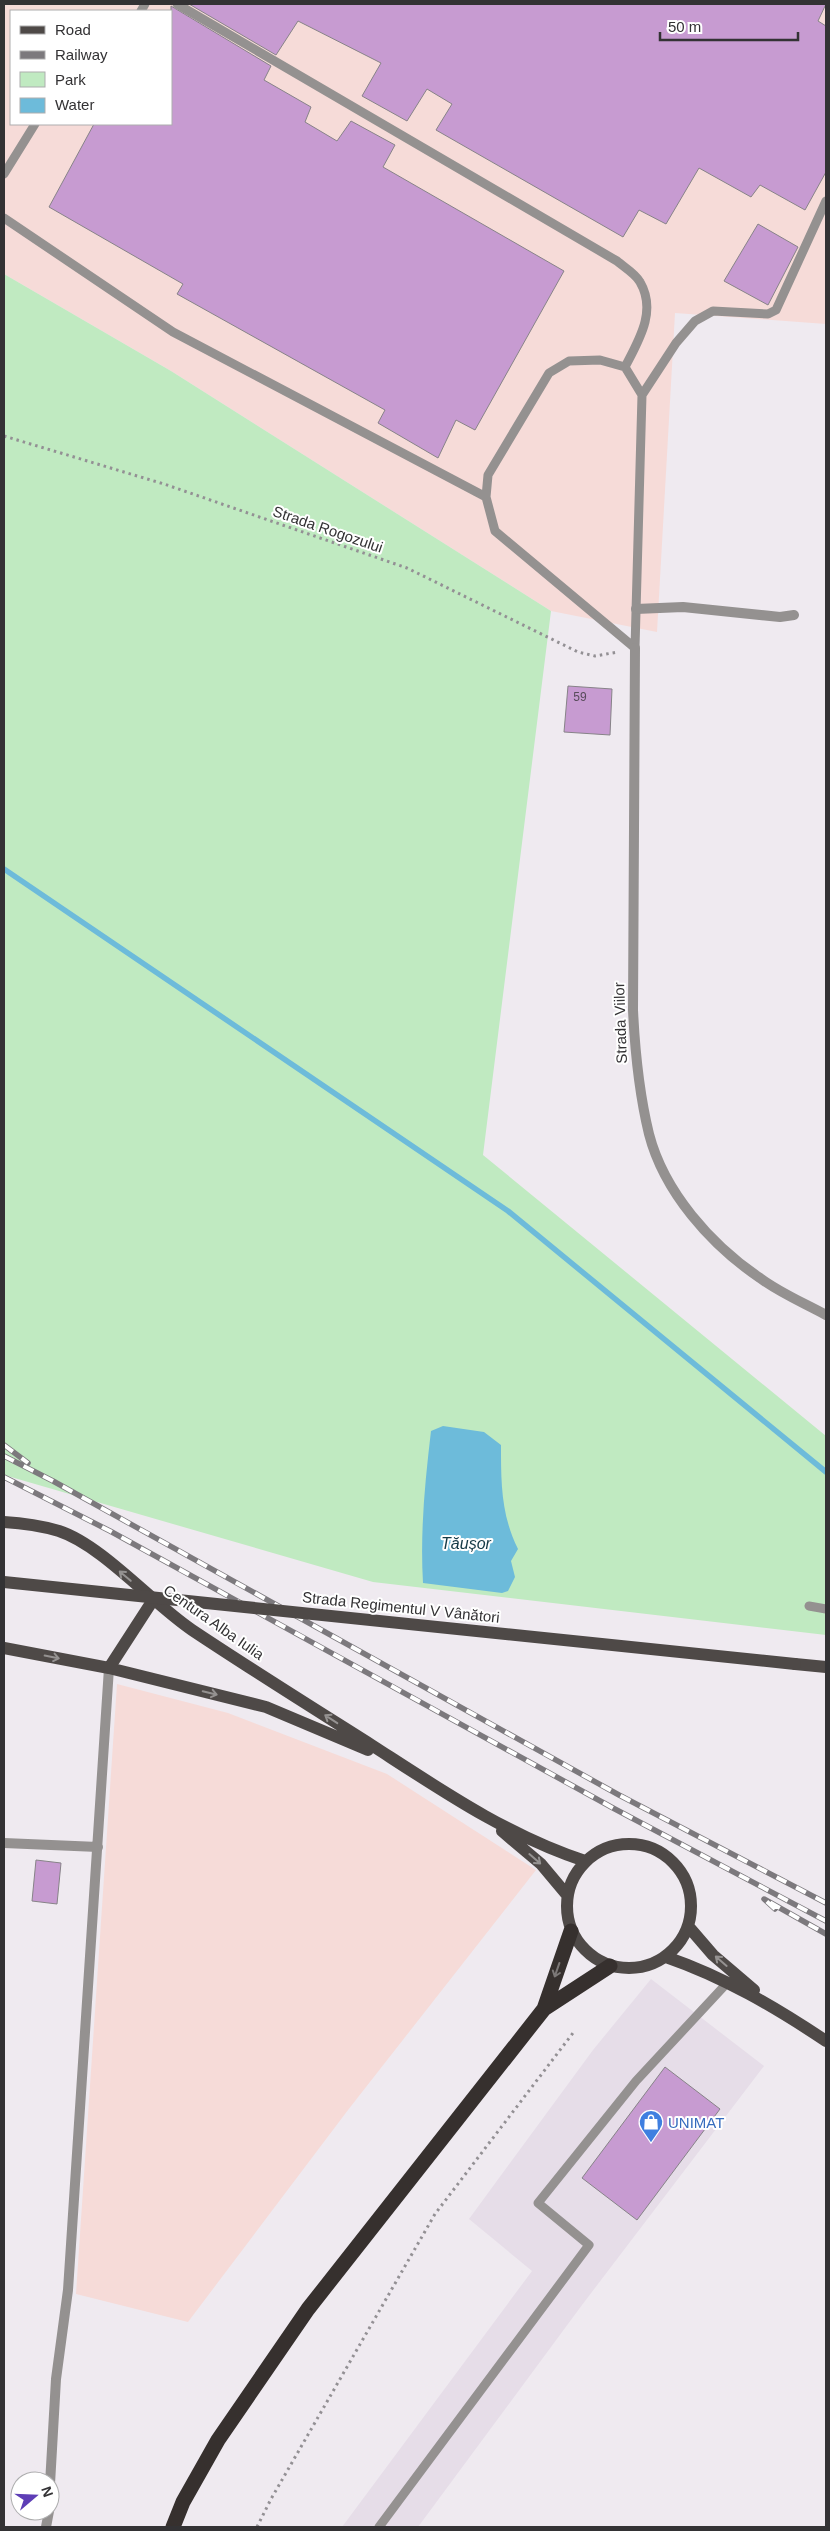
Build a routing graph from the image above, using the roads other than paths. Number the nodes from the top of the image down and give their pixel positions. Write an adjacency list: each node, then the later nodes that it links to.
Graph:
1 (177, 4): 6 (lane)
2 (34, 125): 3 (lane)
3 (4, 174)
4 (826, 201): 7 (lane)
5 (4, 218): 8 (lane)
6 (625, 367): 7 (lane); 8 (lane)
7 (642, 395): 9 (lane)
8 (486, 497): 11 (lane)
9 (636, 609): 10 (street); 11 (lane)
10 (794, 615)
11 (635, 648): 12 (street, Strada Viilor)
12 (826, 1315)
13 (4, 1522): 15 (main road, Centura Alba Iulia, one-way to 13)
14 (4, 1582): 19 (main road, Strada Regimentul V Vânători, bridge)
15 (153, 1600): 20 (main road); 21 (main road, Centura Alba Iulia, one-way to 15)
16 (809, 1606): 17 (lane)
17 (826, 1609)
18 (4, 1648): 20 (main road, Centura Alba Iulia, one-way to 20)
19 (826, 1667)
20 (109, 1668): 21 (main road, Centura Alba Iulia, one-way to 21); 24 (street)
21 (401, 1764): 22 (main road, Centura Alba Iulia)
22 (485, 1816): 25 (main road, Centura Alba Iulia); 26 (main road, Centura Alba Iulia, one-way to 26)
23 (4, 1843): 24 (street)
24 (98, 1847): 35 (street)
25 (585, 1861): 26 (main road); 27 (main road)
26 (567, 1895): 28 (main road)
27 (688, 1926): 29 (main road); 32 (main road, one-way to 27)
28 (571, 1930): 30 (main road); 33 (highway, one-way to 33)
29 (666, 1957): 30 (main road); 31 (main road)
30 (610, 1966): 33 (highway)
31 (728, 1982): 32 (main road); 37 (lane)
32 (771, 2005): 34 (main road)
33 (544, 2009): 36 (highway)
34 (826, 2040)
35 (51, 2471)
36 (173, 2527)
37 (379, 2527)

